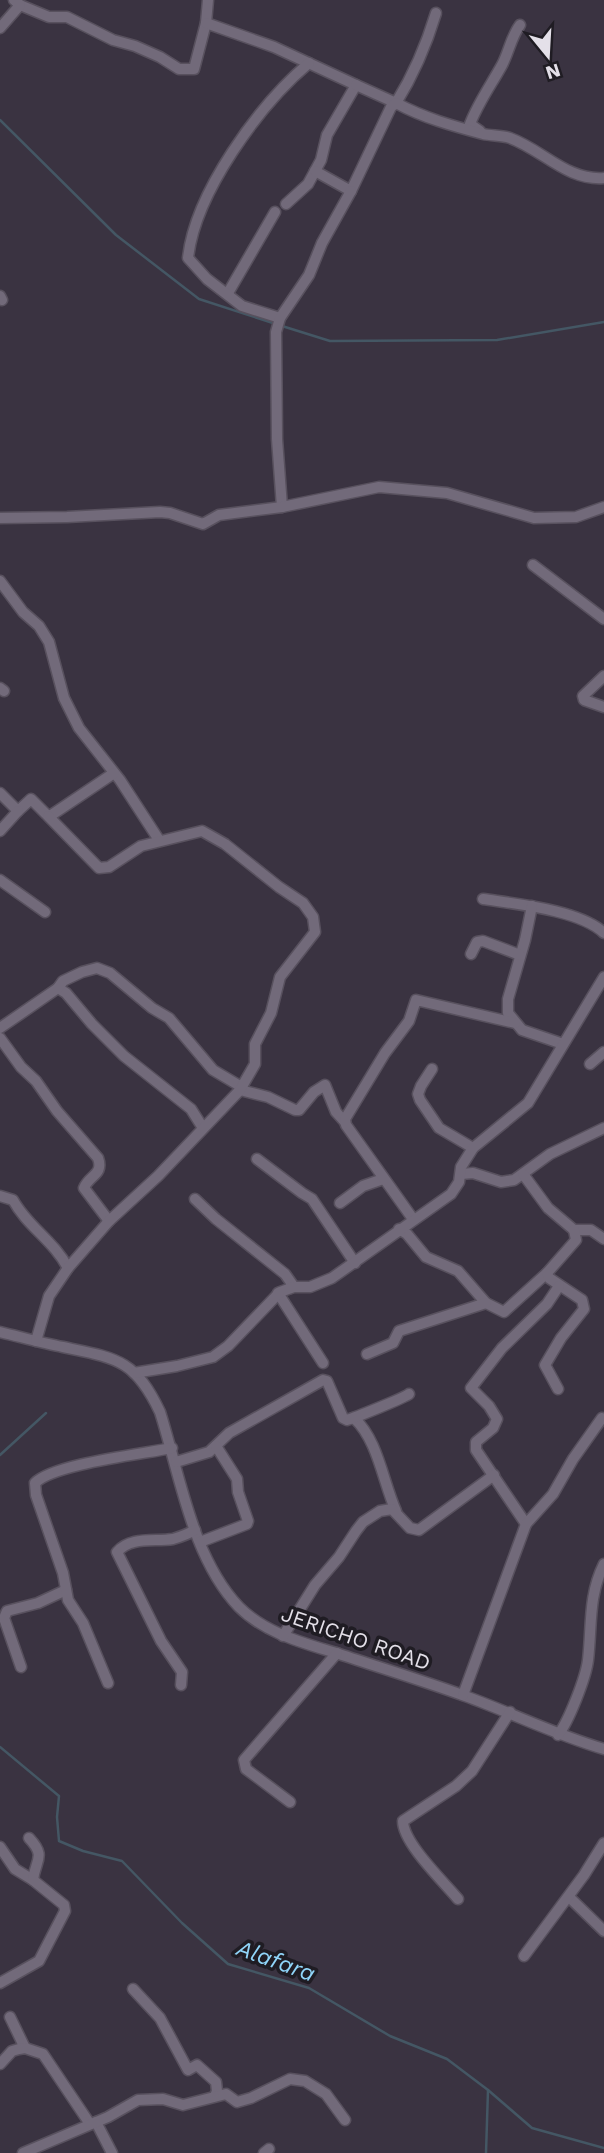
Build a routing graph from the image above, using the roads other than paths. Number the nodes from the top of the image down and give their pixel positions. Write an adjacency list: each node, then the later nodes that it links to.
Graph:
1 (208, 0): 4 (street)
2 (17, 2): 4 (street); 6 (street)
3 (436, 13): 9 (street)
4 (205, 23): 7 (street)
5 (520, 25): 10 (street)
6 (0, 28)
7 (309, 63): 8 (street); 16 (street)
8 (356, 85): 9 (street); 11 (street)
9 (396, 103): 10 (street); 13 (street)
10 (486, 135): 12 (street)
11 (315, 171): 13 (street); 14 (street)
12 (604, 178)
13 (351, 191): 17 (street)
14 (286, 204)
15 (275, 212): 16 (street)
16 (228, 293): 17 (street)
17 (280, 318): 19 (street)
18 (604, 507): 19 (street)
19 (282, 508): 20 (street)
20 (0, 517)
21 (533, 565): 23 (street)
22 (0, 581): 26 (street)
23 (604, 618)
24 (604, 676): 25 (street)
25 (604, 707)
26 (114, 773): 29 (street); 31 (street)
27 (0, 793): 28 (street)
28 (18, 811): 29 (street); 30 (street)
29 (48, 816): 31 (street)
30 (0, 831)
31 (159, 840): 48 (street)
32 (0, 880): 35 (street)
33 (483, 899): 34 (street)
34 (532, 906): 36 (street); 38 (street)
35 (45, 912)
36 (604, 933)
37 (471, 954): 38 (street)
38 (520, 955): 41 (street)
39 (604, 977): 44 (street)
40 (58, 988): 42 (street); 48 (street); 50 (street)
41 (515, 1023): 44 (street); 49 (street)
42 (0, 1028)
43 (0, 1038): 61 (street)
44 (563, 1044): 52 (street)
45 (604, 1052): 46 (street)
46 (590, 1064)
47 (432, 1069): 52 (street)
48 (240, 1088): 49 (street); 50 (street)
49 (345, 1122): 56 (street)
50 (203, 1128): 61 (street)
51 (604, 1128): 55 (street)
52 (473, 1148): 54 (street)
53 (257, 1158): 65 (street)
54 (461, 1174): 55 (street); 60 (street)
55 (523, 1174): 63 (street)
56 (383, 1179): 59 (street); 60 (street)
57 (0, 1196): 66 (street)
58 (195, 1199): 69 (street)
59 (340, 1203)
60 (413, 1219): 62 (street)
61 (109, 1221): 66 (street)
62 (399, 1230): 65 (street); 71 (street)
63 (574, 1230): 64 (street); 67 (street)
64 (604, 1239)
65 (355, 1263): 69 (street)
66 (68, 1268): 73 (street)
67 (547, 1273): 68 (street); 71 (street)
68 (559, 1286): 77 (street); 84 (street)
69 (290, 1288): 70 (street)
70 (278, 1293): 75 (street); 76 (street)
71 (486, 1303): 74 (street)
72 (0, 1332): 73 (street, JERICHO ROAD)
73 (36, 1342): 76 (street, JERICHO ROAD)
74 (367, 1354)
75 (323, 1363)
76 (134, 1373): 82 (street, JERICHO ROAD)
77 (558, 1389)
78 (408, 1394): 79 (street)
79 (354, 1418): 81 (street); 85 (street)
80 (602, 1418): 86 (street)
81 (216, 1446): 83 (street); 88 (street)
82 (172, 1448): 83 (street, JERICHO ROAD); 90 (street)
83 (176, 1462): 87 (street, JERICHO ROAD)
84 (494, 1475): 85 (street); 86 (street)
85 (396, 1511): 91 (street)
86 (526, 1524): 96 (street)
87 (195, 1531): 88 (street, JERICHO ROAD); 95 (street)
88 (200, 1542): 91 (street, JERICHO ROAD)
89 (604, 1564): 98 (street)
90 (66, 1590): 93 (street); 94 (street)
91 (283, 1636): 92 (street, JERICHO ROAD)
92 (337, 1653): 96 (street, JERICHO ROAD); 100 (street)
93 (21, 1667)
94 (108, 1683)
95 (181, 1685)
96 (463, 1695): 97 (street, JERICHO ROAD)
97 (510, 1712): 98 (street, JERICHO ROAD); 108 (street)
98 (558, 1735): 99 (street, JERICHO ROAD)
99 (604, 1749)
100 (290, 1802)
101 (29, 1838): 106 (street)
102 (604, 1843): 107 (street)
103 (0, 1847): 104 (street)
104 (7, 1857): 105 (street); 106 (street)
105 (0, 1868)
106 (33, 1880): 111 (street)
107 (569, 1896): 109 (street); 110 (street)
108 (458, 1899)
109 (604, 1931)
110 (524, 1956)
111 (0, 1983)
112 (133, 1989): 116 (street)
113 (10, 2017): 114 (street)
114 (25, 2048): 115 (street); 118 (street)
115 (0, 2064)
116 (215, 2096): 117 (street); 118 (street)
117 (345, 2120)
118 (93, 2123): 119 (street); 120 (street)
119 (23, 2153)
120 (112, 2153)

